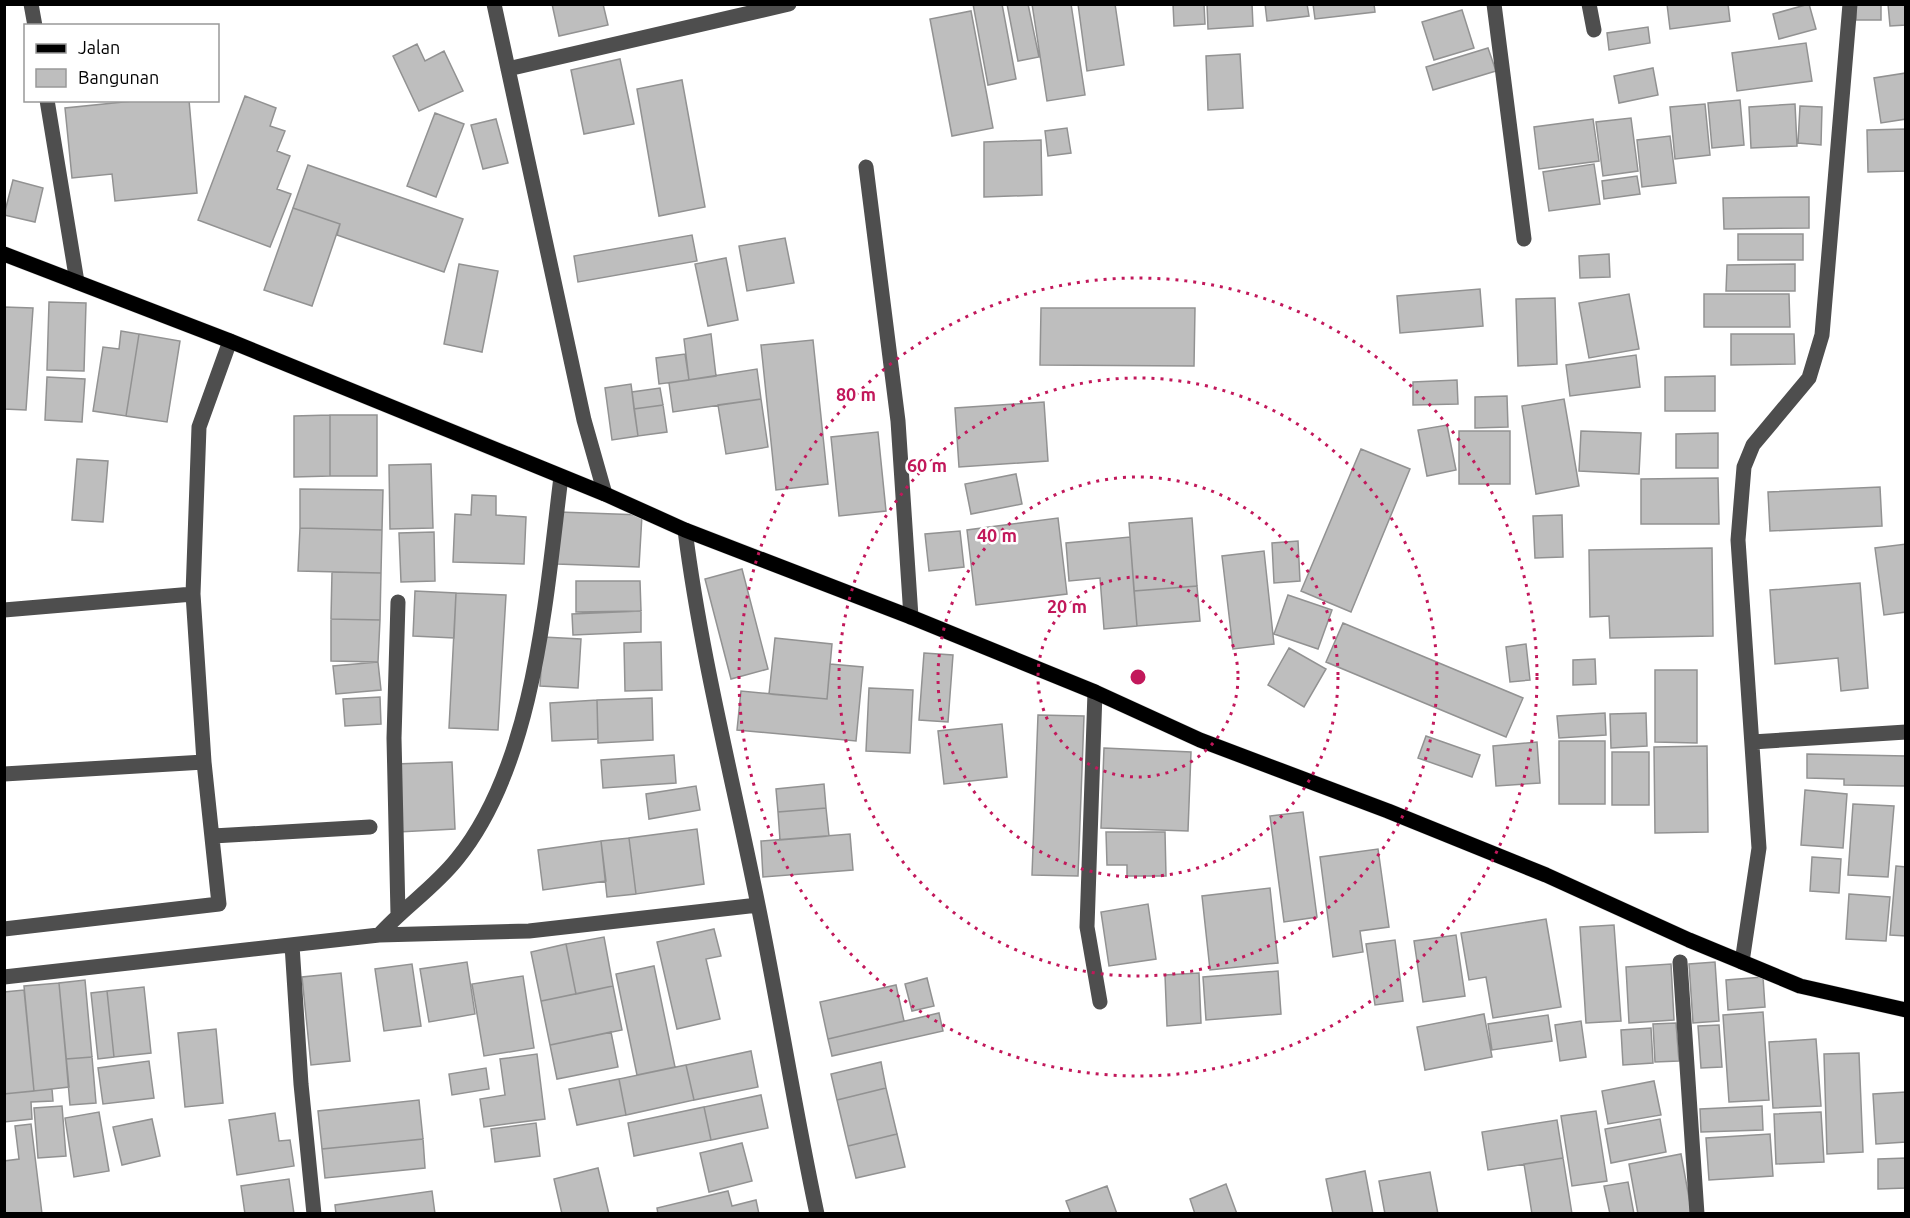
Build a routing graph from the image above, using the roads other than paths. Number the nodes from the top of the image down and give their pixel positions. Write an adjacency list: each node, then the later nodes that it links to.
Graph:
1 (31, 4): 7 (street)
2 (494, 4): 9 (street)
3 (789, 4): 9 (street)
4 (1494, 4): 12 (street)
5 (1589, 4): 8 (street)
6 (1850, 4): 25 (street)
7 (35, 24)
8 (1594, 30)
9 (508, 69): 17 (street)
10 (47, 102): 14 (street)
11 (866, 167): 22 (street)
12 (1524, 239)
13 (4, 254): 14 (main road)
14 (77, 282): 15 (main road)
15 (230, 341): 16 (main road); 19 (street)
16 (561, 477): 17 (main road); 31 (street)
17 (605, 494): 18 (main road)
18 (685, 530): 22 (main road); 30 (street)
19 (193, 594): 21 (street); 26 (street)
20 (398, 602): 31 (street)
21 (4, 610)
22 (911, 617): 23 (main road)
23 (1095, 692): 36 (main road); 38 (street)
24 (1905, 732): 25 (street)
25 (1752, 742): 36 (street)
26 (204, 762): 27 (street); 29 (street)
27 (4, 774)
28 (370, 827): 29 (street)
29 (213, 836): 32 (street)
30 (758, 905): 33 (street); 41 (street)
31 (398, 914): 33 (street)
32 (4, 929)
33 (379, 935): 34 (street)
34 (292, 945): 37 (street); 40 (street)
35 (1680, 962): 42 (street)
36 (1742, 962): 39 (main road)
37 (4, 977)
38 (1100, 1002)
39 (1905, 1010)
40 (314, 1214)
41 (817, 1214)
42 (1697, 1214)

